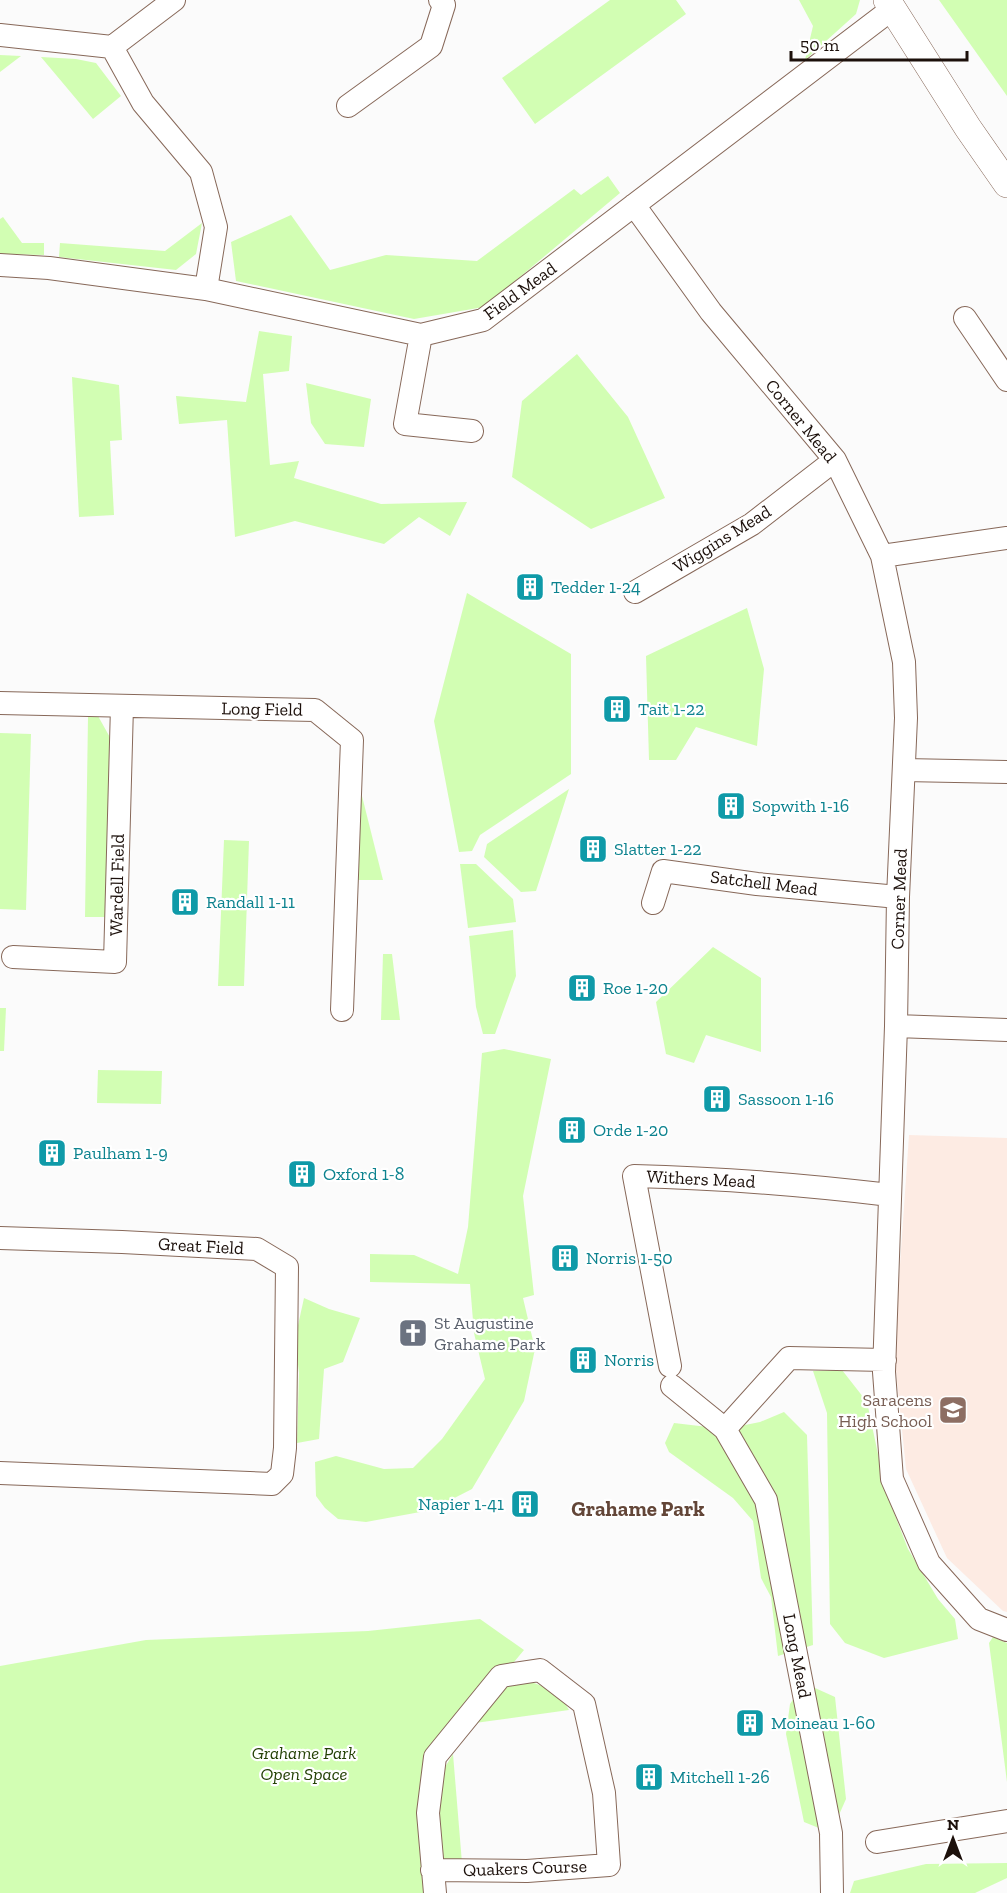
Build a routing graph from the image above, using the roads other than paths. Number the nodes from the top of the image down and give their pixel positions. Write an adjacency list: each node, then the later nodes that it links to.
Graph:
1 (174, 0): 5 (street)
2 (440, 0): 6 (street)
3 (890, 5): 7 (street); 8 (street, Field Mead)
4 (0, 35): 5 (street)
5 (112, 47): 10 (street)
6 (348, 106)
7 (1007, 184)
8 (634, 205): 12 (street, Field Mead); 15 (street, Corner Mead)
9 (0, 265): 10 (street, Field Mead)
10 (207, 289): 12 (street, Field Mead)
11 (965, 318): 13 (street)
12 (421, 335): 14 (street)
13 (1007, 380)
14 (472, 431)
15 (835, 460): 17 (street, Corner Mead); 18 (street, Wiggins Mead)
16 (1007, 538): 17 (street)
17 (882, 556): 21 (street, Corner Mead)
18 (635, 592)
19 (0, 703): 20 (street, Long Field)
20 (122, 706): 25 (street, Wardell Field); 26 (street, Long Field)
21 (904, 770): 22 (street); 23 (street, Corner Mead)
22 (1007, 772)
23 (898, 897): 24 (street, Satchell Mead); 27 (street, Corner Mead)
24 (653, 903)
25 (13, 957)
26 (342, 1010)
27 (896, 1026): 28 (street); 29 (street, Corner Mead)
28 (1007, 1030)
29 (890, 1195): 31 (street, Corner Mead); 32 (street, Withers Mead)
30 (0, 1238): 34 (street, Great Field)
31 (885, 1360): 33 (street); 35 (street, Corner Mead)
32 (671, 1376): 33 (street, Long Mead)
33 (725, 1429): 40 (street, Long Mead)
34 (0, 1473)
35 (1007, 1630)
36 (1007, 1821): 37 (street)
37 (877, 1842)
38 (432, 1870): 38 (street, Quakers Course); 39 (street, Quakers Course)
39 (435, 1893)
40 (832, 1893)

